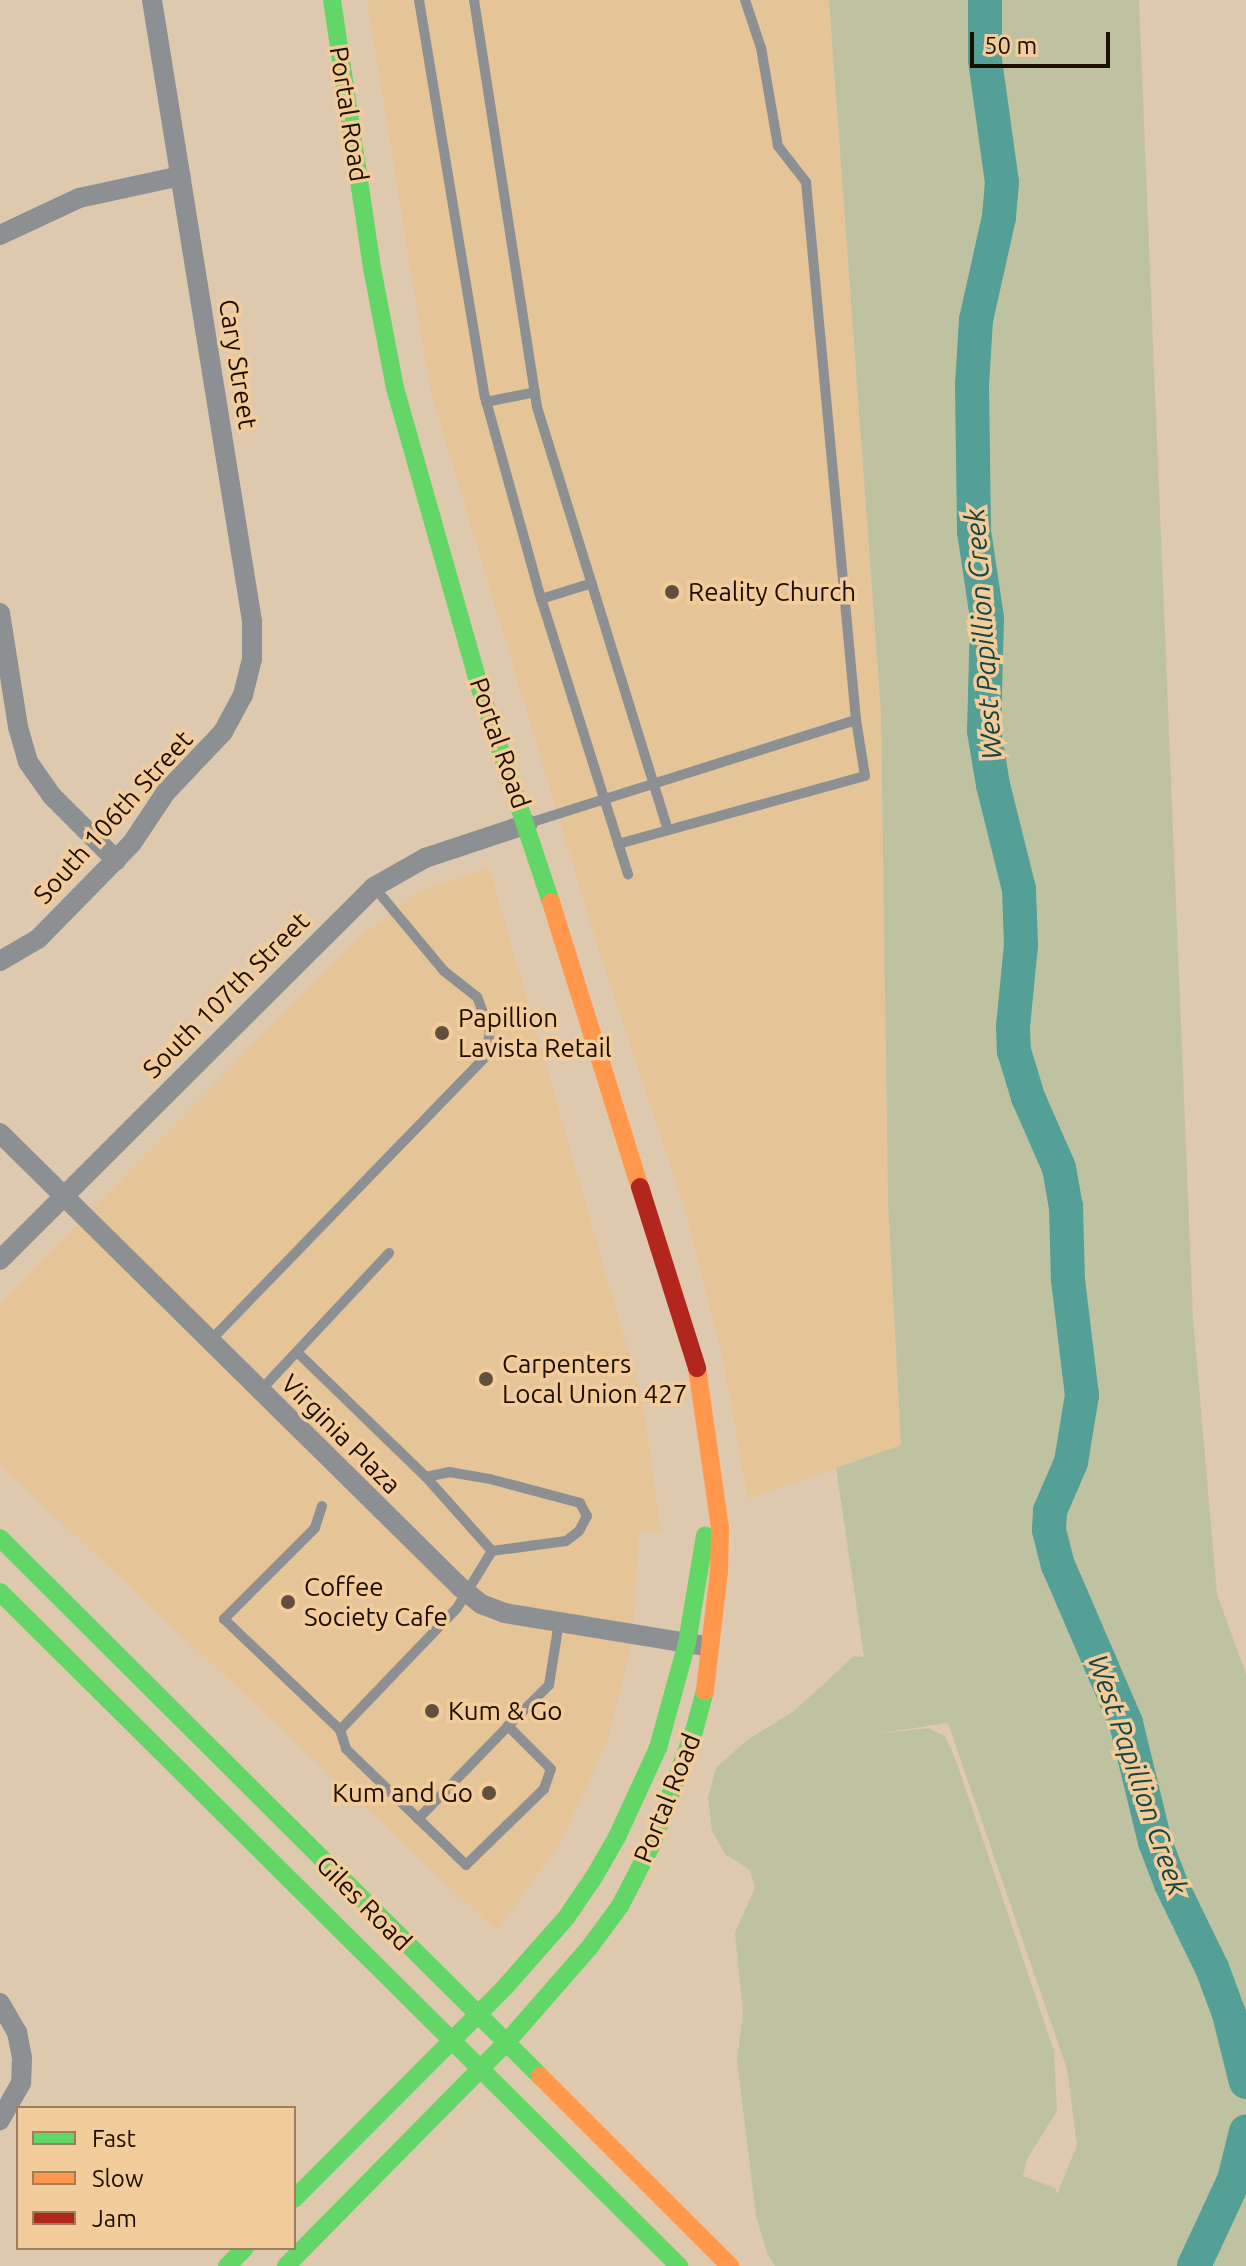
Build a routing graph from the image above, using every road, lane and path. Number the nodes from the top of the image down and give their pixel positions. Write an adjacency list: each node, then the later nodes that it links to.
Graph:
1 (152, 0): 6 (street, Cary Street)
2 (332, 0): 18 (main road, Portal Road)
3 (419, 0): 9 (lane)
4 (474, 0): 8 (lane)
5 (745, 0): 14 (lane)
6 (181, 176): 7 (street); 15 (street, Cary Street)
7 (0, 235)
8 (535, 392): 9 (lane); 10 (lane)
9 (486, 402): 11 (lane)
10 (592, 583): 11 (lane); 16 (lane)
11 (541, 599): 17 (lane)
12 (0, 613): 13 (street)
13 (4, 663): 21 (street)
14 (856, 720): 16 (lane); 19 (lane)
15 (223, 732): 21 (street, South 106th Street)
16 (654, 783): 17 (lane); 19 (lane)
17 (603, 800): 18 (lane); 20 (lane)
18 (527, 824): 23 (street, South 107th Street); 32 (main road, Portal Road)
19 (668, 830): 20 (lane)
20 (618, 844): 22 (lane)
21 (116, 860): 24 (street, South 106th Street)
22 (628, 874)
23 (374, 887): 26 (street, South 107th Street); 29 (lane)
24 (0, 961)
25 (0, 1133): 26 (street, Virginia Plaza)
26 (64, 1196): 28 (street, South 107th Street); 29 (street, Virginia Plaza)
27 (389, 1253): 30 (lane)
28 (0, 1260)
29 (210, 1341): 31 (street, Virginia Plaza)
30 (298, 1353): 31 (lane); 33 (lane)
31 (260, 1391): 38 (street, Virginia Plaza)
32 (712, 1475): 40 (main road, Portal Road); 41 (main road, Portal Road)
33 (426, 1477): 36 (lane); 36 (lane)
34 (322, 1506): 43 (lane)
35 (0, 1538): 46 (main road, Giles Road)
36 (492, 1551): 38 (lane)
37 (0, 1592): 47 (main road, Giles Road)
38 (468, 1594): 39 (street, Virginia Plaza); 43 (lane)
39 (559, 1622): 40 (street, Virginia Plaza); 42 (lane)
40 (687, 1643): 41 (street, Virginia Plaza); 46 (main road, Portal Road)
41 (712, 1647): 48 (main road, Portal Road)
42 (508, 1726): 44 (lane); 44 (lane)
43 (340, 1730): 44 (lane)
44 (418, 1819)
45 (0, 2003): 50 (street)
46 (477, 2015): 47 (main road, Portal Road); 48 (main road, Giles Road)
47 (453, 2039): 49 (main road, Giles Road); 51 (main road, Portal Road)
48 (506, 2043): 49 (main road, Portal Road); 56 (main road, Giles Road)
49 (482, 2068): 54 (main road, Portal Road); 55 (main road, Giles Road)
50 (0, 2120)
51 (296, 2197)
52 (243, 2250): 53 (main road)
53 (227, 2266)
54 (286, 2266)
55 (679, 2266)
56 (730, 2266)

